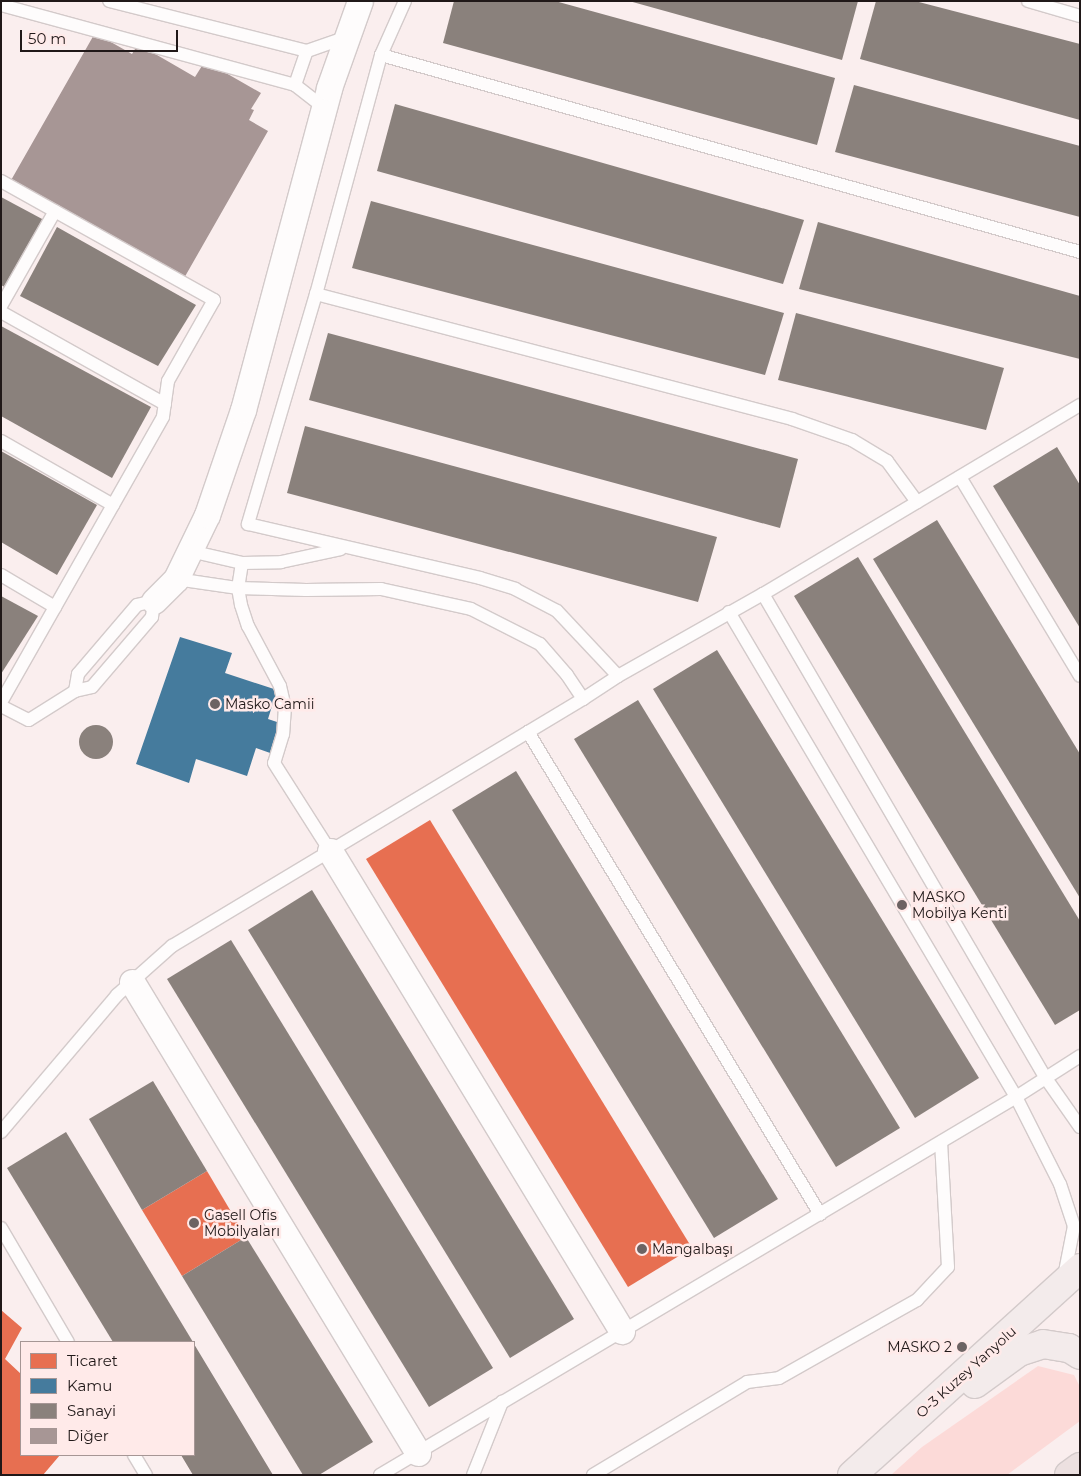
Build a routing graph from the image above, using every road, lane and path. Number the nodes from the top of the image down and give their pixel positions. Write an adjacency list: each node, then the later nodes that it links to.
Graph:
1 (108, 1): 8 (lane)
2 (360, 1): 7 (street)
3 (405, 1): 9 (lane)
4 (1028, 1): 6 (lane)
5 (1, 5): 10 (lane)
6 (1080, 16)
7 (347, 37): 8 (lane); 11 (street)
8 (307, 51): 10 (lane)
9 (381, 54): 14 (lane); 15 (lane)
10 (295, 85): 11 (lane)
11 (324, 108): 25 (street)
12 (1, 181): 13 (lane)
13 (55, 211): 16 (lane); 18 (lane)
14 (1080, 252)
15 (316, 294): 22 (lane); 24 (lane)
16 (1, 306)
17 (1, 312): 18 (lane)
18 (165, 404): 23 (lane)
19 (1080, 405): 21 (lane)
20 (1, 441): 23 (lane)
21 (960, 477): 22 (lane); 35 (lane)
22 (917, 502): 30 (lane)
23 (113, 505): 32 (lane)
24 (345, 548): 26 (lane); 34 (lane)
25 (190, 551): 26 (lane); 28 (street)
26 (242, 563): 29 (lane)
27 (1, 575): 32 (lane)
28 (176, 579): 29 (lane); 31 (street)
29 (238, 588): 37 (lane); 41 (lane)
30 (763, 594): 33 (lane); 44 (lane)
31 (154, 601): 36 (lane); 36 (lane)
32 (55, 607): 38 (lane)
33 (729, 612): 34 (lane); 45 (lane)
34 (618, 676): 37 (lane)
35 (1080, 676)
36 (75, 691): 39 (lane)
37 (584, 699): 40 (lane)
38 (1, 702)
39 (1, 706)
40 (528, 732): 41 (lane); 49 (lane)
41 (330, 851): 42 (lane); 52 (street)
42 (132, 982): 47 (lane); 57 (street)
43 (1080, 1056): 44 (lane)
44 (1045, 1077): 45 (lane); 46 (lane)
45 (1016, 1097): 48 (lane); 51 (lane)
46 (1080, 1127)
47 (1, 1132)
48 (941, 1142): 49 (lane); 63 (lane)
49 (820, 1214): 52 (lane)
50 (1, 1228): 53 (lane)
51 (1071, 1276): 56 (main road, O-3 Kuzey Yanyolu)
52 (622, 1331): 55 (lane)
53 (67, 1341)
54 (1080, 1355): 56 (main road)
55 (502, 1402): 57 (lane); 62 (lane)
56 (891, 1440): 64 (main road, O-3 Kuzey Yanyolu)
57 (418, 1452): 61 (lane)
58 (135, 1456): 60 (lane)
59 (1080, 1467): 65 (highway)
60 (146, 1475)
61 (380, 1475)
62 (473, 1475)
63 (594, 1475)
64 (852, 1475)
65 (1069, 1475)

